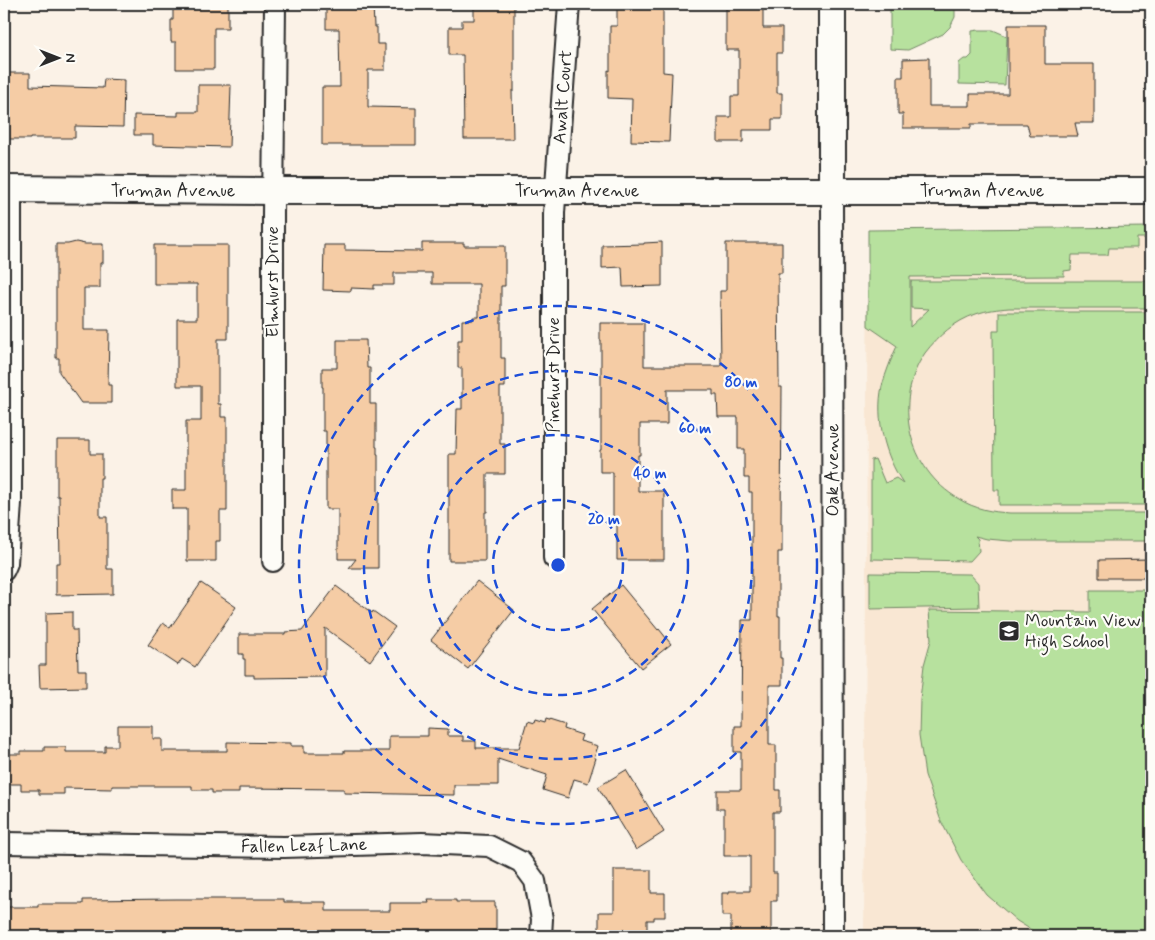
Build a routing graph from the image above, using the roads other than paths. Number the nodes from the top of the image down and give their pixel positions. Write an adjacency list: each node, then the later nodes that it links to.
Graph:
1 (275, 4): 5 (street, Elmhurst Drive)
2 (569, 4): 6 (street, Awalt Court)
3 (832, 4): 7 (street, Oak Avenue)
4 (8, 189): 5 (street, Truman Avenue); 11 (street)
5 (273, 191): 6 (street, Truman Avenue); 10 (street, Elmhurst Drive)
6 (556, 191): 7 (street, Truman Avenue); 9 (street, Pinehurst Drive)
7 (832, 191): 8 (street, Truman Avenue); 14 (street, Oak Avenue)
8 (1151, 191)
9 (554, 558)
10 (274, 561)
11 (5, 565)
12 (4, 843): 13 (street, Fallen Leaf Lane)
13 (542, 936)
14 (833, 936)

